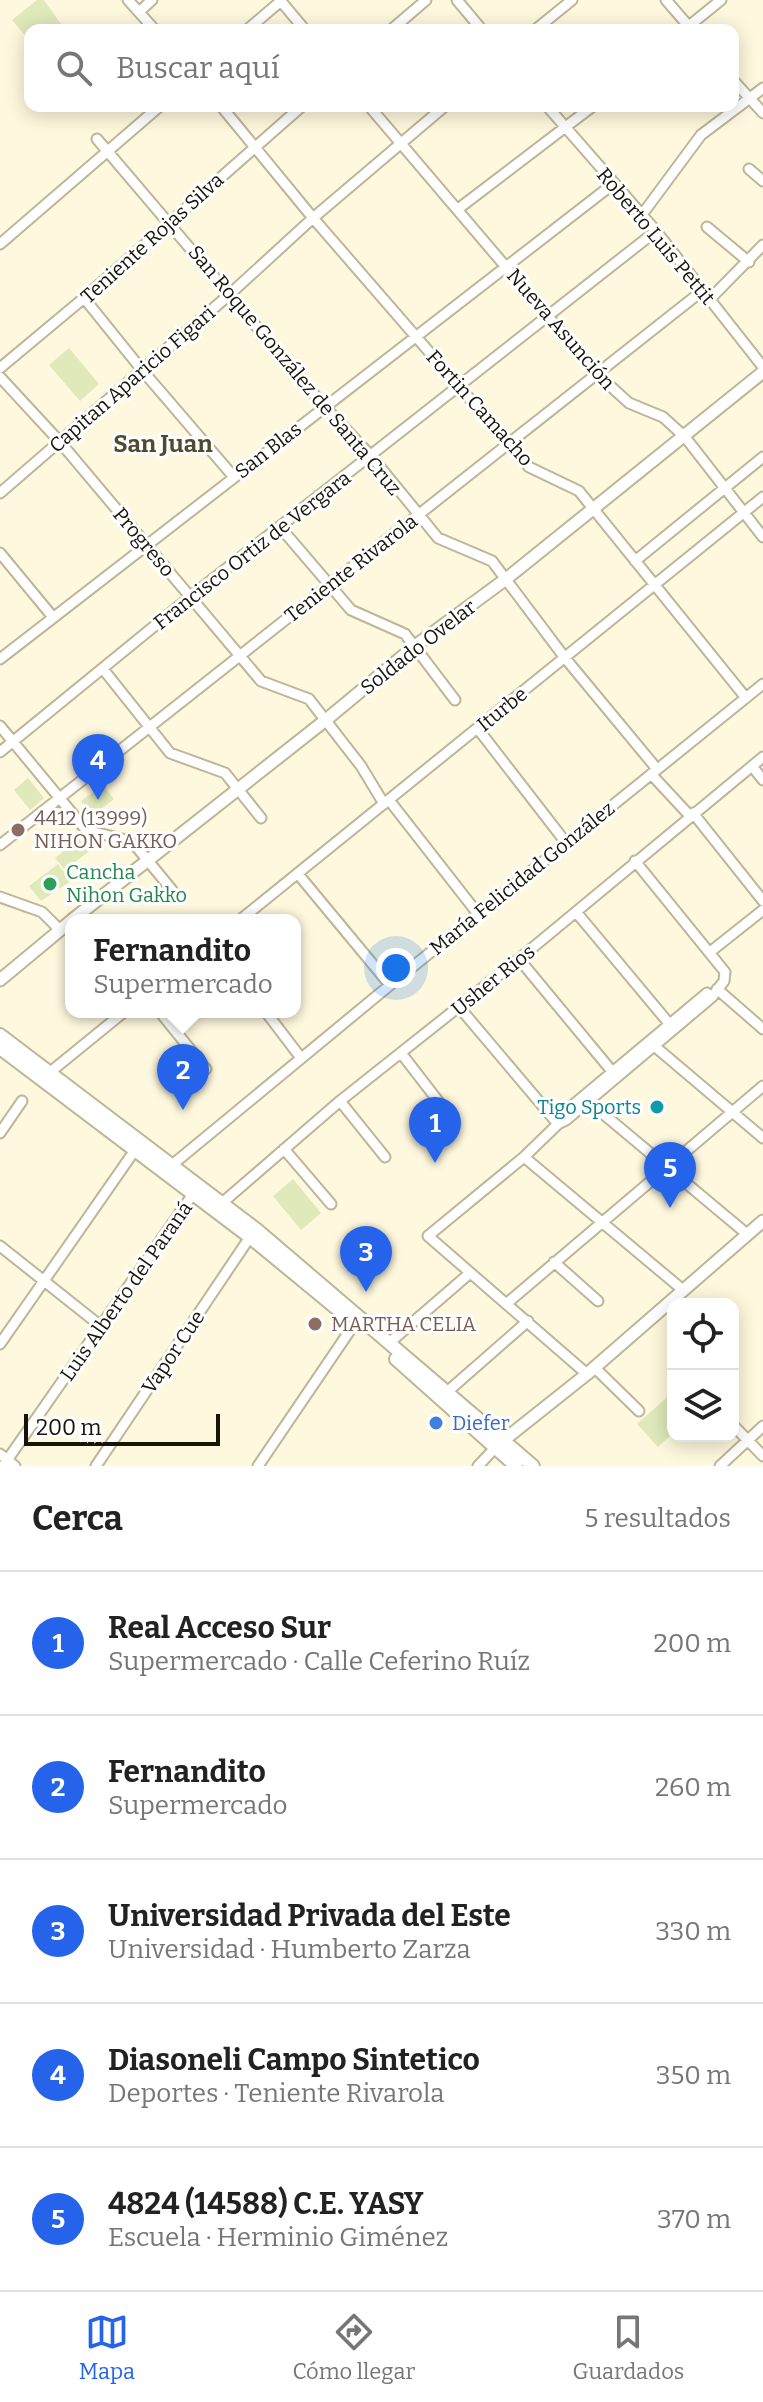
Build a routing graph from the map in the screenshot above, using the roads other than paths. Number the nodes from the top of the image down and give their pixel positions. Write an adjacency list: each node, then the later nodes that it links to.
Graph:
1 (128, 0): 9 (street)
2 (152, 0): 9 (street)
3 (281, 0): 11 (street); 12 (street)
4 (426, 0): 13 (street)
5 (457, 0): 14 (street)
6 (572, 0): 15 (street)
7 (666, 0): 16 (street)
8 (721, 0): 17 (street)
9 (139, 12): 10 (street)
10 (150, 24)
11 (254, 24)
12 (300, 24)
13 (398, 24)
14 (477, 24)
15 (542, 24)
16 (684, 24)
17 (694, 24)
18 (739, 87): 20 (street)
19 (763, 88): 20 (street)
20 (749, 99): 21 (street); 30 (street)
21 (739, 106)
22 (153, 112): 35 (street)
23 (226, 112): 34 (street, Fortin Camacho)
24 (295, 112): 34 (street, Teniente Rojas Silva)
25 (374, 112): 33 (street, Nueva Asunción)
26 (438, 112): 33 (street, Capitan Aparicio Figari)
27 (552, 112): 31 (street, Roberto Luis Pettit)
28 (586, 112): 31 (street)
29 (732, 112): 40 (street)
30 (763, 113)
31 (566, 128): 38 (street, Roberto Luis Pettit); 39 (street)
32 (97, 139): 35 (street, San Roque González de Santa Cruz)
33 (402, 144): 39 (street, Nueva Asunción); 41 (street, Capitan Aparicio Figari)
34 (256, 147): 41 (street, Fortin Camacho); 42 (street, Teniente Rojas Silva)
35 (109, 152): 42 (street, San Roque González de Santa Cruz); 45 (street)
36 (749, 169): 37 (street)
37 (763, 181)
38 (613, 184): 40 (street, Roberto Luis Pettit); 48 (street, San Blas)
39 (458, 209): 48 (street, Nueva Asunción)
40 (641, 216): 44 (street, Roberto Luis Pettit)
41 (313, 218): 49 (street, Capitan Aparicio Figari); 53 (street, Fortin Camacho)
42 (169, 222): 49 (street, San Roque González de Santa Cruz); 51 (street, Teniente Rojas Silva)
43 (707, 227): 47 (street)
44 (656, 231): 50 (street, Roberto Luis Pettit); 52 (street, Francisco Ortiz de Vergara)
45 (0, 244)
46 (763, 245): 47 (street, Teniente Rivarola)
47 (749, 262): 50 (street, Teniente Rivarola)
48 (507, 267): 52 (street, Nueva Asunción); 53 (street, San Blas)
49 (230, 294): 56 (street, Capitan Aparicio Figari); 60 (street, San Roque González de Santa Cruz)
50 (706, 295): 55 (street, Roberto Luis Pettit); 57 (street, Teniente Rivarola)
51 (84, 298): 54 (street, Teniente Rojas Silva); 56 (street)
52 (549, 316): 57 (street, Nueva Asunción); 59 (street, Francisco Ortiz de Vergara)
53 (415, 336): 59 (street, Fortin Camacho); 60 (street, San Blas)
54 (0, 368)
55 (763, 369): 61 (main road, Soldado Ovelar)
56 (142, 370): 62 (street, Capitan Aparicio Figari); 66 (street)
57 (597, 374): 61 (street, Nueva Asunción); 63 (street, Teniente Rivarola)
58 (0, 377): 62 (street, Progreso)
59 (459, 386): 63 (street, Fortin Camacho); 64 (street, Francisco Ortiz de Vergara)
60 (324, 406): 64 (street, San Roque González de Santa Cruz); 66 (street, San Blas)
61 (685, 437): 67 (street, Nueva Asunción); 70 (main road, Soldado Ovelar)
62 (60, 442): 68 (street, Capitan Aparicio Figari); 75 (street, Progreso)
63 (508, 443): 70 (street, Fortin Camacho); 72 (street, Teniente Rivarola)
64 (371, 456): 72 (street, San Roque González de Santa Cruz); 73 (street, Francisco Ortiz de Vergara)
65 (763, 457): 67 (street)
66 (233, 476): 75 (street, San Blas)
67 (725, 488): 71 (street, Nueva Asunción); 77 (street)
68 (0, 493)
69 (763, 497): 71 (street, Iturbe)
70 (594, 508): 77 (street, Fortin Camacho); 78 (main road, Soldado Ovelar)
71 (744, 512): 74 (street, Nueva Asunción); 80 (street, Iturbe)
72 (418, 515): 78 (street, San Roque González de Santa Cruz); 79 (street, Teniente Rivarola)
73 (280, 527): 79 (street); 81 (street, Francisco Ortiz de Vergara)
74 (763, 537)
75 (146, 545): 81 (street, Progreso); 82 (street, San Blas)
76 (0, 553): 82 (street)
77 (635, 561): 80 (street, Fortin Camacho)
78 (506, 579): 83 (main road, Soldado Ovelar); 85 (street, San Roque González de Santa Cruz)
79 (328, 584): 83 (street); 84 (street, Teniente Rivarola)
80 (654, 585): 85 (street, Iturbe); 89 (street, Fortin Camacho)
81 (190, 597): 84 (street, Progreso); 87 (street, Francisco Ortiz de Vergara)
82 (52, 616): 86 (street, San Blas)
83 (415, 646): 90 (street); 91 (main road, Soldado Ovelar)
84 (241, 656): 91 (street, Progreso); 93 (street, Teniente Rivarola)
85 (565, 658): 94 (street, Iturbe); 99 (street, San Roque González de Santa Cruz)
86 (0, 659)
87 (103, 669): 93 (street); 95 (street, Francisco Ortiz de Vergara)
88 (763, 684): 89 (street, María Felicidad González)
89 (746, 698): 99 (street, María Felicidad González)
90 (455, 700)
91 (327, 719): 101 (main road, Soldado Ovelar); 103 (street, Progreso)
92 (0, 726): 95 (street)
93 (148, 726): 101 (street); 102 (street, Teniente Rivarola)
94 (478, 729): 103 (street, Iturbe); 106 (street)
95 (13, 741): 96 (street, Francisco Ortiz de Vergara); 102 (street)
96 (0, 752)
97 (763, 757): 98 (street, Usher Rios)
98 (752, 766): 100 (street); 104 (street, Usher Rios)
99 (654, 771): 104 (street, San Roque González de Santa Cruz); 106 (street, María Felicidad González)
100 (763, 780)
101 (238, 789): 105 (street); 108 (main road, Soldado Ovelar)
102 (59, 798): 107 (street, Teniente Rivarola); 108 (street)
103 (387, 802): 110 (street, Iturbe); 118 (street, Progreso)
104 (692, 815): 109 (street, Usher Rios); 113 (street, San Roque González de Santa Cruz)
105 (261, 818)
106 (567, 844): 118 (street, María Felicidad González)
107 (0, 845)
108 (148, 860): 111 (street); 116 (main road, Soldado Ovelar)
109 (635, 861): 115 (street, Usher Rios); 121 (street)
110 (298, 874): 117 (street, Iturbe); 124 (street)
111 (172, 890)
112 (0, 897): 120 (street)
113 (763, 901)
114 (763, 910): 121 (street)
115 (576, 912): 122 (street, Usher Rios); 130 (street)
116 (80, 914)
117 (248, 914)
118 (478, 914): 124 (street, María Felicidad González)
119 (65, 926): 120 (main road, Soldado Ovelar)
120 (60, 930): 123 (main road, Soldado Ovelar)
121 (710, 952): 125 (street)
122 (519, 959): 126 (street, Usher Rios); 139 (street)
123 (0, 980)
124 (390, 985): 136 (street, María Felicidad González)
125 (715, 990): 130 (street); 131 (street)
126 (459, 1007): 135 (street, Usher Rios); 146 (street)
127 (117, 1018): 138 (street)
128 (165, 1018): 137 (street)
129 (271, 1018): 136 (street)
130 (672, 1027): 133 (street)
131 (763, 1029)
132 (0, 1035): 138 (highway)
133 (652, 1044): 139 (street); 144 (street)
134 (0, 1048): 150 (highway)
135 (401, 1053): 143 (street, Usher Rios); 145 (street)
136 (301, 1058): 153 (street, María Felicidad González)
137 (206, 1069)
138 (49, 1073): 153 (highway)
139 (615, 1075): 141 (street)
140 (763, 1086): 144 (street)
141 (586, 1099): 146 (street); 154 (street)
142 (22, 1101): 147 (street)
143 (340, 1101): 149 (street, Usher Rios); 151 (street)
144 (733, 1111): 148 (street); 154 (street)
145 (452, 1119)
146 (559, 1123): 152 (street)
147 (0, 1133)
148 (763, 1138)
149 (284, 1149): 156 (street, Usher Rios); 157 (street)
150 (135, 1150): 155 (highway); 165 (street)
151 (385, 1157)
152 (524, 1157): 159 (street); 164 (street)
153 (172, 1165): 156 (highway)
154 (668, 1167): 159 (street); 160 (street)
155 (193, 1194): 161 (highway); 171 (street, Luis Alberto del Paraná)
156 (222, 1203): 172 (highway)
157 (331, 1204)
158 (763, 1221): 160 (main road)
159 (603, 1223): 163 (street); 166 (street)
160 (747, 1234): 166 (main road)
161 (250, 1237): 170 (highway); 183 (street, Vapor Cue)
162 (0, 1246): 165 (street)
163 (554, 1262): 167 (street); 168 (street)
164 (470, 1273): 168 (street); 172 (street)
165 (42, 1282): 171 (street); 173 (street)
166 (683, 1290): 174 (main road)
167 (598, 1301)
168 (506, 1304): 169 (street)
169 (528, 1321): 174 (street); 175 (street)
170 (355, 1323): 180 (highway); 184 (street)
171 (102, 1327): 182 (street, Luis Alberto del Paraná)
172 (389, 1343): 175 (highway)
173 (0, 1344)
174 (590, 1371): 176 (street); 180 (main road)
175 (447, 1392): 180 (highway)
176 (639, 1411)
177 (763, 1426): 179 (street)
178 (739, 1431): 179 (street)
179 (748, 1440): 181 (street); 188 (street)
180 (500, 1444): 185 (street); 186 (highway); 187 (highway)
181 (763, 1456)
182 (6, 1462)
183 (96, 1466)
184 (258, 1466)
185 (478, 1466)
186 (516, 1466)
187 (533, 1466)
188 (720, 1466)

